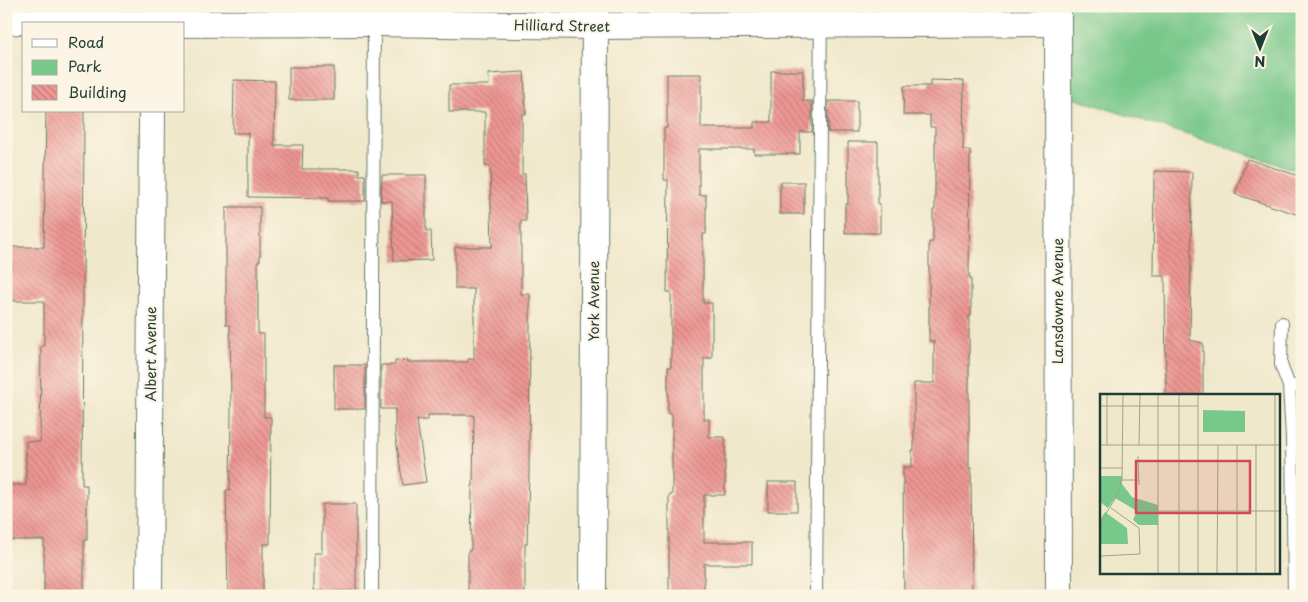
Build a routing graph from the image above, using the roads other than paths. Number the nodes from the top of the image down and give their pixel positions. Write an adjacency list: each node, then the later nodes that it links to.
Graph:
1 (153, 6): 8 (street)
2 (374, 15): 4 (street, Hilliard Street); 9 (street, Hilliard Street); 14 (lane)
3 (1058, 15): 5 (street, Hilliard Street); 17 (street, Lansdowne Avenue)
4 (594, 16): 5 (street, Hilliard Street); 15 (street, York Avenue)
5 (821, 16): 16 (lane)
6 (6, 21): 7 (street, Hilliard Street)
7 (55, 22)
8 (153, 22)
9 (185, 23)
10 (152, 112): 13 (street, Albert Avenue)
11 (1282, 323): 12 (lane)
12 (1296, 386): 18 (lane)
13 (149, 596)
14 (372, 596)
15 (593, 596)
16 (816, 596)
17 (1058, 596)
18 (1294, 596)

